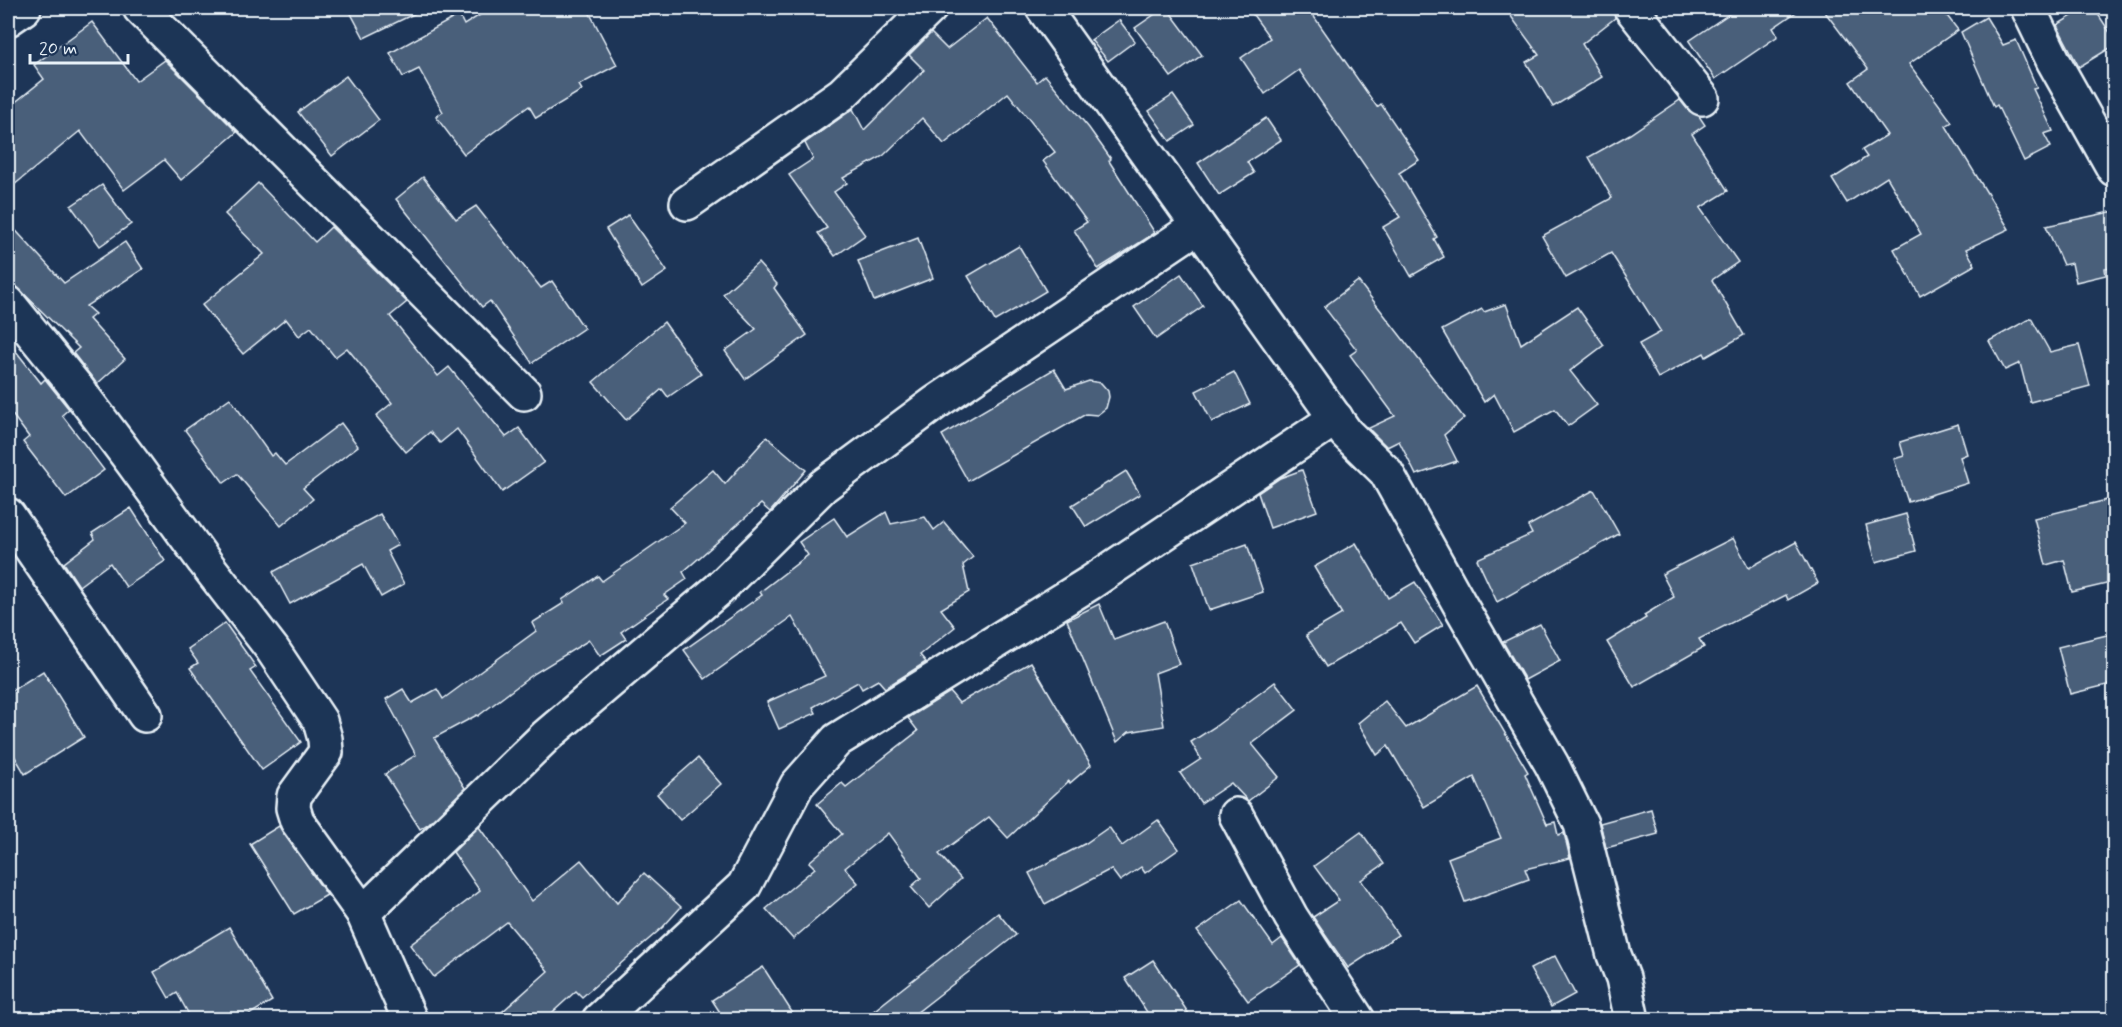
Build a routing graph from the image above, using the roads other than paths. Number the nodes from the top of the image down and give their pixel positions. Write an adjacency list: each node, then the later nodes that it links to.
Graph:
1 (24, 8): 7 (street)
2 (140, 8): 13 (street)
3 (930, 8): 10 (street)
4 (1043, 8): 11 (street)
5 (1631, 8): 8 (street)
6 (2028, 8): 9 (street)
7 (8, 19)
8 (1702, 98)
9 (2115, 169)
10 (687, 203)
11 (1198, 226): 14 (street); 18 (street)
12 (8, 303): 18 (street)
13 (524, 393)
14 (1336, 418): 20 (street); 22 (street)
15 (8, 515): 16 (street)
16 (145, 715)
17 (1236, 815): 21 (street)
18 (363, 913): 19 (street)
19 (410, 1020)
20 (599, 1020)
21 (1358, 1020)
22 (1632, 1020)

